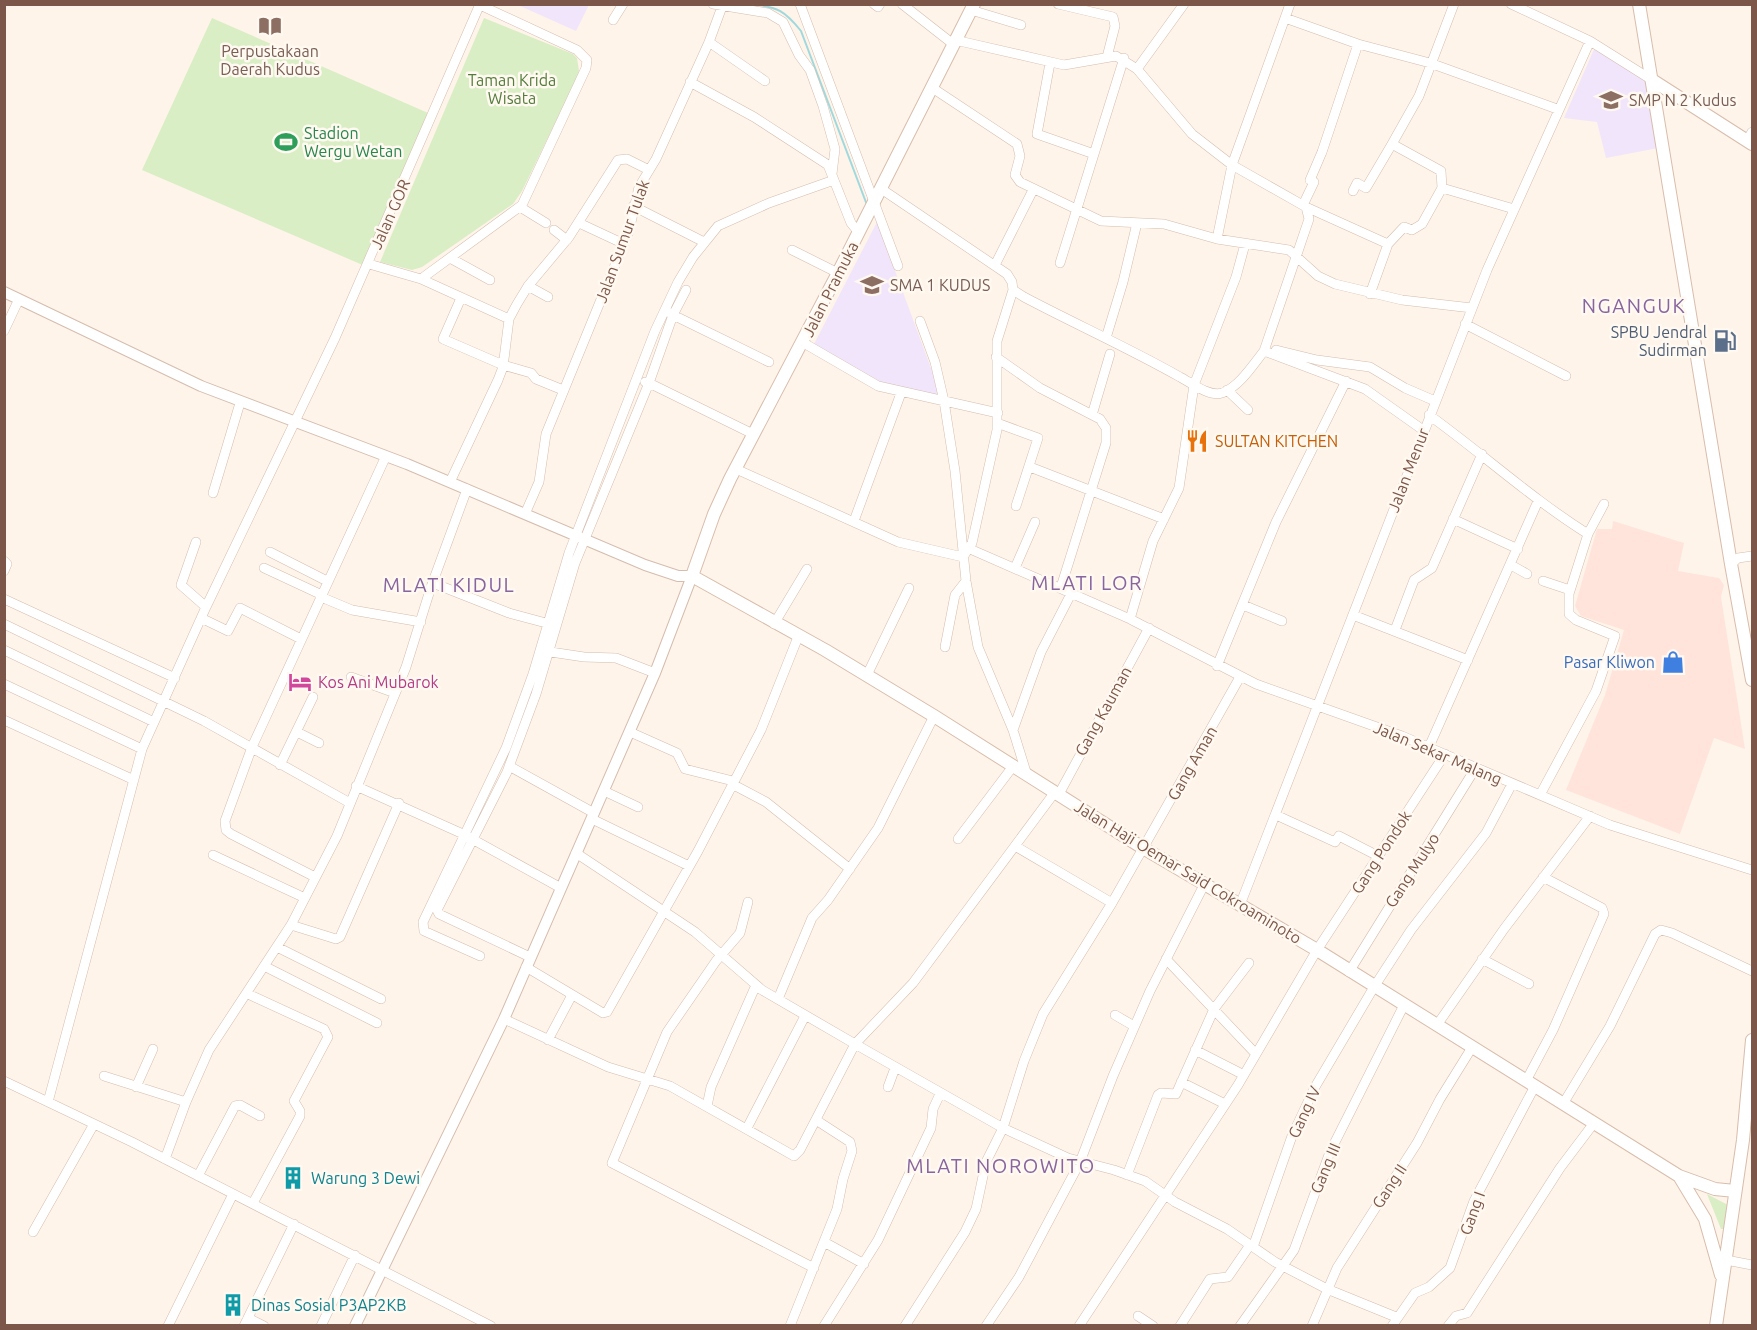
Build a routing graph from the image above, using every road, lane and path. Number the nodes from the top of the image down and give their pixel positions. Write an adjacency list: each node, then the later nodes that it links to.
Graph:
1 (623, 4): 17 (street)
2 (800, 4): 23 (street)
3 (874, 4): 4 (street)
4 (880, 4)
5 (902, 4): 21 (street)
6 (1058, 4): 15 (street)
7 (1184, 4): 29 (street)
8 (1290, 4): 16 (street)
9 (1454, 4): 28 (street)
10 (1511, 4): 19 (street)
11 (1639, 4): 30 (main road)
12 (480, 5): 48 (street); 66 (street, Jalan GOR)
13 (721, 5): 20 (street, Jalan Sumur Tulak); 24 (street)
14 (973, 7): 18 (street); 21 (main road, Jalan Pramuka)
15 (1100, 9): 25 (street)
16 (1285, 18): 22 (street); 38 (street)
17 (613, 20)
18 (1021, 24)
19 (1590, 41): 30 (street); 34 (street, Jalan Menur)
20 (709, 42): 31 (street); 32 (street, Jalan Sumur Tulak)
21 (954, 42): 27 (street); 33 (main road, Jalan Pramuka)
22 (1358, 44): 28 (street); 47 (street)
23 (814, 48): 24 (street); 45 (street)
24 (800, 54): 40 (street)
25 (1107, 57): 26 (street); 27 (street)
26 (1124, 58): 29 (street); 37 (street)
27 (1050, 63): 37 (street)
28 (1430, 63): 34 (street); 36 (street)
29 (1137, 69): 38 (street)
30 (1652, 80): 35 (main road); 135 (main road)
31 (765, 81)
32 (690, 82): 39 (street, Jalan Sumur Tulak); 40 (street)
33 (931, 87): 41 (main road, Jalan Pramuka); 43 (street)
34 (1557, 110): 49 (street, Jalan Menur)
35 (1751, 139)
36 (1392, 144): 42 (street); 44 (street)
37 (1094, 154): 50 (street)
38 (1232, 165): 47 (street); 56 (street)
39 (649, 170): 46 (street, Jalan Sumur Tulak); 52 (street)
40 (835, 182): 55 (street); 58 (street)
41 (880, 188): 45 (main road, Jalan Pramuka); 67 (street)
42 (1442, 188): 49 (street); 61 (street)
43 (1033, 190): 50 (street); 67 (street)
44 (1353, 191)
45 (874, 199): 55 (main road, Jalan Pramuka); 68 (street)
46 (633, 206): 58 (street); 59 (street, Jalan Sumur Tulak)
47 (1304, 206): 61 (street); 63 (street)
48 (520, 207): 51 (street); 64 (street)
49 (1514, 209): 80 (street, Jalan Menur)
50 (1077, 212): 53 (street); 65 (street)
51 (546, 223)
52 (579, 223): 57 (street); 59 (street)
53 (1137, 223): 56 (street); 86 (street)
54 (554, 230): 57 (street)
55 (858, 233): 69 (main road, Jalan Pramuka)
56 (1217, 239): 60 (street)
57 (567, 240): 72 (street)
58 (704, 242): 81 (street)
59 (624, 244): 97 (street, Jalan Sumur Tulak)
60 (1245, 244): 63 (street); 96 (street)
61 (1388, 244): 76 (street)
62 (792, 250): 69 (street)
63 (1298, 256): 76 (street); 88 (street)
64 (450, 258): 70 (street); 71 (street)
65 (1060, 262)
66 (369, 264): 70 (street); 107 (street, Jalan GOR)
67 (994, 265): 74 (street)
68 (898, 266)
69 (838, 273): 87 (main road, Jalan Pramuka)
70 (421, 279): 78 (street)
71 (490, 280)
72 (528, 286): 77 (street); 82 (street)
73 (686, 290): 81 (street)
74 (1013, 290): 86 (street); 90 (street)
75 (4, 292): 79 (street)
76 (1370, 294): 80 (street)
77 (548, 297)
78 (461, 298): 82 (street); 92 (street)
79 (19, 299): 85 (street); 102 (street)
80 (1472, 308): 84 (street, Jalan Menur)
81 (669, 313): 91 (street); 94 (street)
82 (509, 319): 92 (street)
83 (920, 321): 100 (street)
84 (1465, 324): 93 (street); 101 (street, Jalan Menur)
85 (4, 331)
86 (1106, 338): 96 (street)
87 (802, 342): 99 (street); 109 (main road, Jalan Pramuka)
88 (1265, 349): 95 (street); 98 (street); 101 (street)
89 (1110, 354): 104 (street)
90 (996, 357): 104 (street); 106 (street)
91 (769, 362)
92 (503, 365): 97 (street); 114 (street)
93 (1566, 376)
94 (643, 381): 109 (street); 127 (street)
95 (1346, 381): 108 (street); 153 (street)
96 (1194, 385): 98 (street); 122 (street)
97 (563, 390): 121 (street, Jalan Sumur Tulak)
98 (1227, 390): 103 (street)
99 (901, 393): 100 (street); 124 (street)
100 (944, 401): 106 (street); 133 (street)
101 (1435, 401): 105 (street, Jalan Menur)
102 (240, 403): 107 (street); 117 (street)
103 (1248, 410)
104 (1092, 415): 116 (street)
105 (1429, 415): 108 (street, Jalan Menur); 110 (street)
106 (998, 418): 112 (street); 129 (street)
107 (297, 422): 111 (street); 154 (street, Jalan GOR)
108 (1423, 430): 155 (street, Jalan Menur)
109 (753, 434): 113 (main road, Jalan Pramuka)
110 (1482, 454): 118 (street); 123 (street)
111 (386, 456): 114 (street); 143 (street)
112 (1030, 467): 116 (street); 120 (street)
113 (736, 469): 124 (street); 142 (main road, Jalan Pramuka)
114 (450, 482): 115 (street)
115 (466, 489): 121 (street); 146 (street)
116 (1091, 492): 122 (street); 147 (street)
117 (213, 493)
118 (1538, 501): 126 (street); 130 (street)
119 (1604, 504): 126 (street)
120 (1016, 506)
121 (525, 514): 127 (street)
122 (1164, 519): 157 (street)
123 (1453, 519): 130 (street); 164 (street)
124 (854, 521): 133 (street)
125 (1035, 522): 138 (street)
126 (1588, 534): 149 (street)
127 (580, 537): 142 (street); 160 (street); 169 (street)
128 (196, 542): 154 (street)
129 (970, 549): 133 (street); 138 (street, Jalan Sekar Malang)
130 (1518, 549): 136 (street)
131 (270, 552): 143 (street)
132 (1752, 553): 135 (street)
133 (963, 556): 144 (street)
134 (4, 561): 140 (street)
135 (1731, 564): 177 (main road)
136 (1511, 565): 141 (street); 170 (street)
137 (264, 568): 151 (street)
138 (1015, 568): 147 (street, Jalan Sekar Malang)
139 (807, 569): 162 (street)
140 (4, 571)
141 (1527, 574)
142 (697, 578): 162 (main road, Jalan Haji Oemar Said Cokroaminoto); 172 (street)
143 (327, 581): 151 (street)
144 (966, 581): 167 (street); 186 (street)
145 (1543, 581): 149 (street)
146 (433, 583): 159 (street); 160 (street)
147 (1061, 587): 150 (street, Jalan Sekar Malang)
148 (909, 588): 173 (street)
149 (1570, 590): 205 (street)
150 (1072, 592): 157 (street, Jalan Sekar Malang); 186 (street)
151 (321, 596): 159 (street); 166 (street)
152 (4, 599): 176 (street)
153 (1243, 605): 158 (street); 171 (street)
154 (206, 607): 156 (street, Jalan GOR)
155 (1353, 615): 164 (street); 182 (street, Jalan Menur)
156 (201, 618): 166 (street); 176 (street, Jalan GOR)
157 (1130, 619): 163 (street, Jalan Sekar Malang)
158 (1282, 621)
159 (421, 622): 179 (street)
160 (546, 623): 169 (street)
161 (4, 624): 181 (street)
162 (774, 624): 165 (main road, Jalan Haji Oemar Said Cokroaminoto)
163 (1149, 628): 171 (street, Jalan Sekar Malang); 204 (street, Gang Kauman)
164 (1395, 630): 170 (street)
165 (798, 637): 173 (main road, Jalan Haji Oemar Said Cokroaminoto); 200 (street)
166 (302, 639): 190 (street)
167 (945, 646)
168 (4, 650): 185 (street)
169 (544, 651): 172 (street); 196 (street); 212 (street)
170 (1468, 660): 191 (street)
171 (1217, 666): 175 (street, Jalan Sekar Malang)
172 (655, 674): 188 (street)
173 (867, 675): 183 (main road, Jalan Haji Oemar Said Cokroaminoto)
174 (351, 677): 179 (street)
175 (1240, 677): 182 (street, Jalan Sekar Malang); 215 (street, Gang Aman)
176 (175, 678): 181 (street, Jalan GOR)
177 (1752, 680)
178 (4, 684): 192 (street)
179 (395, 693): 202 (street)
180 (313, 698): 187 (street)
181 (162, 703): 185 (street, Jalan GOR); 190 (street)
182 (1319, 705): 191 (street, Jalan Sekar Malang); 209 (street, Jalan Menur)
183 (934, 716): 195 (main road, Jalan Haji Oemar Said Cokroaminoto); 220 (street)
184 (4, 720): 199 (street)
185 (154, 722): 192 (street, Jalan GOR)
186 (1013, 730): 198 (street)
187 (297, 732): 189 (street); 194 (street)
188 (630, 732): 200 (street); 203 (street)
189 (319, 743)
190 (252, 747): 194 (street); 222 (street)
191 (1428, 747): 193 (street, Jalan Sekar Malang)
192 (142, 748): 199 (street, Jalan GOR)
193 (1445, 754): 197 (street, Jalan Sekar Malang); 218 (street, Gang Pondok)
194 (280, 765): 206 (street)
195 (1014, 765): 198 (main road, Jalan Haji Oemar Said Cokroaminoto); 213 (street)
196 (509, 766): 210 (street); 212 (street)
197 (1475, 769): 201 (street, Jalan Sekar Malang); 242 (street, Gang Mulyo)
198 (1026, 772): 204 (main road, Jalan Haji Oemar Said Cokroaminoto)
199 (134, 780): 275 (street, Jalan GOR)
200 (732, 783): 219 (street); 220 (street)
201 (1512, 784): 205 (street, Jalan Sekar Malang); 245 (street, Gang IV)
202 (356, 786): 206 (street); 207 (street)
203 (604, 791): 208 (street); 210 (street)
204 (1057, 793): 214 (street, Gang Kauman); 215 (main road, Jalan Haji Oemar Said Cokroaminoto)
205 (1540, 795): 211 (street, Jalan Sekar Malang)
206 (350, 803): 222 (street)
207 (399, 803): 212 (street); 231 (street)
208 (638, 807)
209 (1275, 815): 218 (street); 229 (street, Jalan Menur)
210 (593, 816): 216 (street); 219 (street)
211 (1590, 816): 221 (street, Jalan Sekar Malang); 223 (street)
212 (469, 837): 225 (street); 235 (street); 238 (street)
213 (958, 839)
214 (1015, 846): 228 (street); 260 (street, Gang Kauman)
215 (1143, 848): 224 (main road, Jalan Haji Oemar Said Cokroaminoto); 228 (street, Gang Aman)
216 (576, 853): 225 (street); 230 (street)
217 (213, 855): 226 (street)
218 (1378, 856): 233 (street, Gang Pondok)
219 (689, 866): 230 (street)
220 (850, 870): 249 (street)
221 (1752, 870)
222 (315, 877): 226 (street)
223 (1543, 877): 237 (street); 271 (street, Gang I)
224 (1204, 885): 229 (main road, Jalan Haji Oemar Said Cokroaminoto); 236 (street)
225 (561, 888): 238 (street)
226 (305, 898): 231 (street)
227 (748, 903): 234 (street)
228 (1112, 903): 285 (street, Gang Aman)
229 (1240, 905): 233 (main road, Jalan Haji Oemar Said Cokroaminoto)
230 (663, 911): 234 (street); 247 (street)
231 (291, 925): 232 (street)
232 (277, 947): 240 (street); 248 (street)
233 (1317, 950): 242 (main road, Jalan Haji Oemar Said Cokroaminoto); 264 (street, Gang Pondok)
234 (722, 954): 244 (street); 269 (street)
235 (480, 956)
236 (1166, 959): 251 (street); 257 (street)
237 (1482, 959): 243 (street); 256 (street)
238 (528, 962): 247 (street); 254 (street)
239 (1249, 963): 251 (street)
240 (264, 966): 246 (street); 255 (street)
241 (1752, 971): 278 (street)
242 (1349, 972): 245 (main road, Jalan Haji Oemar Said Cokroaminoto)
243 (1529, 984)
244 (756, 985): 249 (street); 279 (street)
245 (1374, 987): 250 (main road, Jalan Haji Oemar Said Cokroaminoto); 299 (street, Gang IV)
246 (248, 994): 276 (street); 295 (street)
247 (572, 995): 258 (street)
248 (381, 999)
249 (778, 999): 253 (street)
250 (1404, 1005): 256 (main road, Jalan Haji Oemar Said Cokroaminoto); 304 (street, Gang III)
251 (1214, 1009): 263 (street); 264 (street)
252 (1115, 1015): 257 (street)
253 (805, 1016): 260 (street); 284 (street)
254 (504, 1019): 258 (street); 306 (street)
255 (377, 1023)
256 (1437, 1025): 261 (main road, Jalan Haji Oemar Said Cokroaminoto)
257 (1134, 1026): 288 (street)
258 (548, 1040): 269 (street)
259 (1752, 1040): 286 (main road)
260 (855, 1044): 265 (street); 281 (street, Gang Kauman)
261 (1471, 1048): 271 (main road, Jalan Haji Oemar Said Cokroaminoto); 308 (street, Gang II)
262 (153, 1049): 272 (street)
263 (1195, 1050): 266 (street); 270 (street)
264 (1256, 1054): 266 (street, Gang Pondok)
265 (895, 1068): 273 (street); 274 (street)
266 (1244, 1075): 277 (street, Gang Pondok)
267 (104, 1076): 272 (street)
268 (4, 1081): 275 (street)
269 (646, 1081): 279 (street); 305 (street)
270 (1181, 1082): 277 (street); 289 (street)
271 (1531, 1083): 278 (main road, Jalan Haji Oemar Said Cokroaminoto); 311 (street, Gang I)
272 (136, 1087): 276 (street)
273 (888, 1087)
274 (940, 1094): 285 (street); 302 (street)
275 (48, 1102): 283 (street)
276 (186, 1102): 287 (street)
277 (1225, 1104): 294 (street, Gang Pondok)
278 (1563, 1104): 282 (main road, Jalan Haji Oemar Said Cokroaminoto)
279 (706, 1107): 284 (street)
280 (260, 1116): 290 (street)
281 (816, 1120): 284 (street, Gang Kauman); 298 (street)
282 (1594, 1123): 291 (main road, Jalan Haji Oemar Said Cokroaminoto); 326 (street)
283 (94, 1124): 287 (street); 297 (street)
284 (747, 1128)
285 (1003, 1128): 288 (street); 312 (street, Gang Aman)
286 (1748, 1140): 292 (main road)
287 (165, 1159): 290 (street)
288 (1080, 1162): 289 (street); 320 (street)
289 (1127, 1174): 294 (street)
290 (198, 1176): 293 (street)
291 (1679, 1176): 292 (main road); 307 (main road)
292 (1735, 1191): 301 (main road)
293 (233, 1194): 295 (street); 313 (street)
294 (1166, 1196): 299 (street); 321 (street, Gang Pondok)
295 (253, 1203): 296 (street)
296 (294, 1224): 300 (street); 310 (street)
297 (33, 1232)
298 (824, 1242): 302 (street); 305 (street)
299 (1252, 1246): 304 (street); 323 (street, Gang IV)
300 (358, 1256): 306 (street); 315 (street)
301 (1726, 1260): 303 (street); 307 (main road)
302 (864, 1264): 319 (street)
303 (1752, 1265)
304 (1283, 1266): 308 (street); 324 (street, Gang III)
305 (814, 1268): 318 (street)
306 (382, 1270): 316 (street); 317 (street)
307 (1723, 1282): 327 (main road)
308 (1327, 1288): 311 (street); 325 (street, Gang II)
309 (1138, 1316): 322 (street)
310 (246, 1322): 314 (street)
311 (1394, 1322)
312 (909, 1324)
313 (168, 1326)
314 (264, 1326)
315 (321, 1326)
316 (355, 1326)
317 (491, 1326)
318 (790, 1326)
319 (824, 1326)
320 (986, 1326)
321 (1079, 1326)
322 (1153, 1326)
323 (1180, 1326)
324 (1240, 1326)
325 (1312, 1326)
326 (1448, 1326)
327 (1716, 1326)

